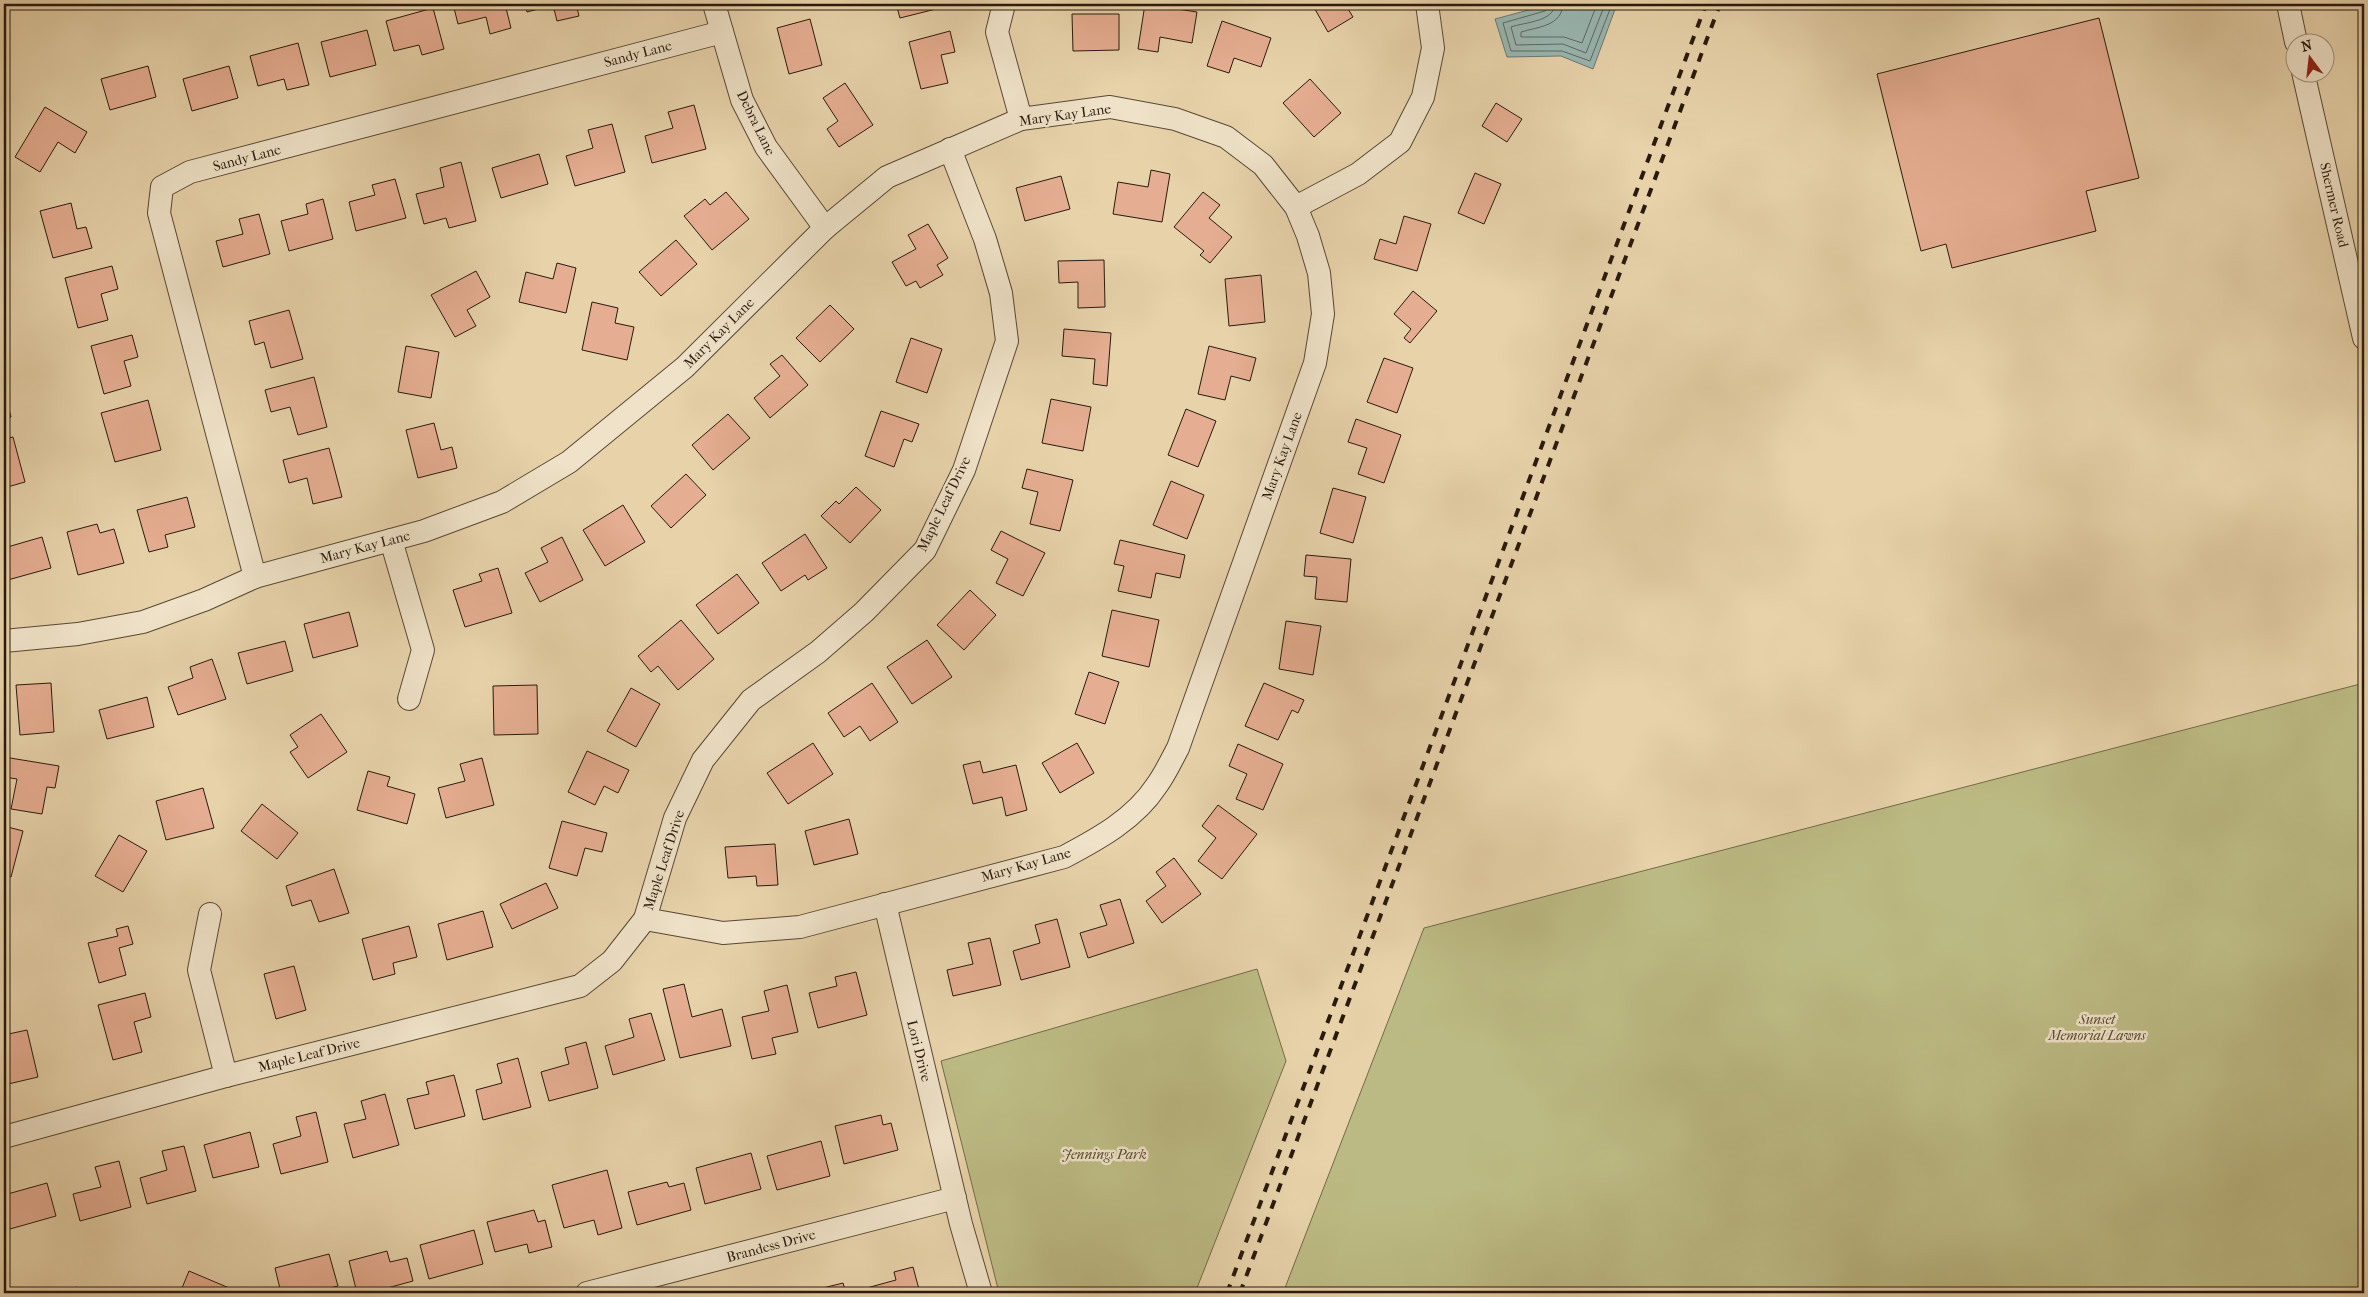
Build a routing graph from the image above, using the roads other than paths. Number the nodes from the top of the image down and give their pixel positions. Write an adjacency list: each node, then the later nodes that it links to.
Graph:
1 (714, 4): 5 (street, Debra Lane)
2 (1004, 4): 8 (street)
3 (1427, 4): 10 (street)
4 (2288, 4): 6 (street)
5 (722, 32): 11 (street, Debra Lane); 14 (street, Sandy Lane)
6 (2294, 32)
7 (2305, 82): 12 (street, Shermer Road)
8 (1021, 119): 9 (street, Mary Kay Lane); 10 (street, Mary Kay Lane)
9 (950, 150): 11 (street, Mary Kay Lane); 19 (street, Maple Leaf Drive)
10 (1296, 207): 17 (street, Mary Kay Lane)
11 (825, 228): 13 (street, Mary Kay Lane)
12 (2364, 338)
13 (391, 540): 14 (street, Mary Kay Lane); 16 (street)
14 (255, 577): 15 (street, Mary Kay Lane)
15 (4, 641)
16 (410, 699)
17 (884, 904): 19 (street, Mary Kay Lane); 22 (street, Lori Drive)
18 (210, 914): 20 (street)
19 (645, 918): 20 (street, Maple Leaf Drive)
20 (226, 1076): 21 (street, Maple Leaf Drive)
21 (4, 1137)
22 (955, 1198): 23 (street, Brandess Drive); 24 (street, Lori Drive)
23 (587, 1293)
24 (982, 1293)

